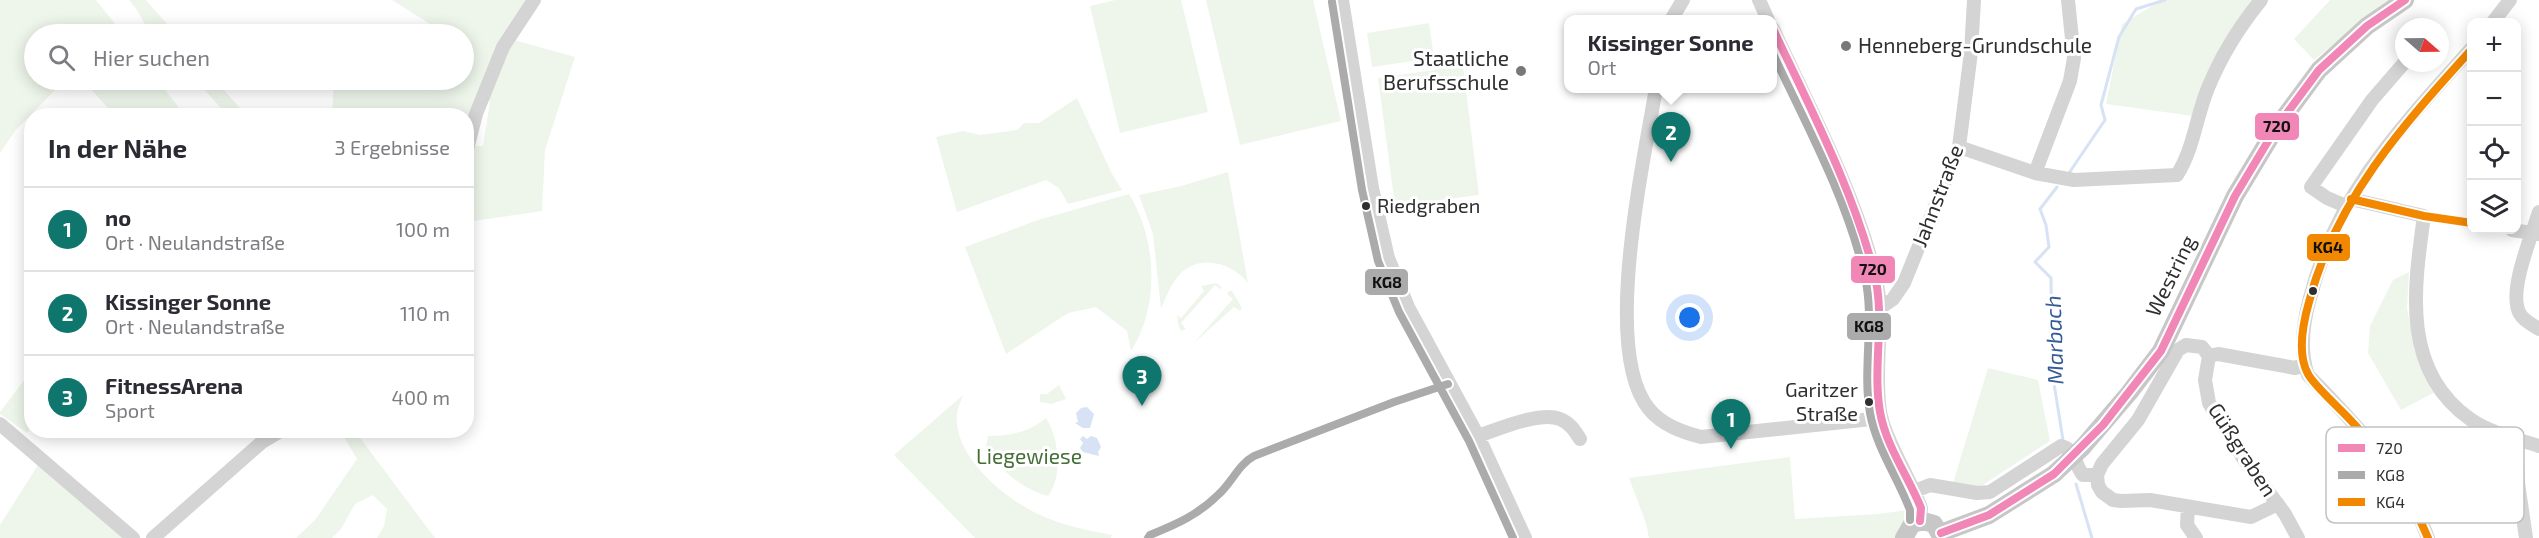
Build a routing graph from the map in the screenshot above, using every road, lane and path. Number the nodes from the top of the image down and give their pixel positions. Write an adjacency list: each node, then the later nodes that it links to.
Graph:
1 (534, 0): 17 (street)
2 (1342, 0): 32 (street)
3 (1683, 0): 10 (street)
4 (1759, 0): 11 (street)
5 (1974, 0): 18 (street, Jahnstraße)
6 (2068, 0): 19 (street)
7 (2261, 0): 19 (street)
8 (2406, 0): 44 (main road, Westring, bridge)
9 (2510, 0): 12 (street)
10 (1674, 15)
11 (1766, 15)
12 (2496, 18)
13 (1777, 38): 24 (street)
14 (2467, 54): 20 (street)
15 (2396, 72): 20 (street)
16 (1655, 93): 28 (street)
17 (474, 122)
18 (1959, 147): 19 (street); 24 (street, Jahnstraße)
19 (2035, 172)
20 (2348, 202): 27 (street); 31 (street)
21 (2539, 212): 23 (street)
22 (2521, 231): 23 (street)
23 (2536, 233): 25 (street)
24 (1880, 308): 28 (street)
25 (2539, 329)
26 (2210, 357): 27 (street); 37 (street); 39 (street, Güßgraben)
27 (2304, 365): 30 (street)
28 (1881, 418): 38 (street)
29 (0, 424): 45 (street)
30 (2355, 427)
31 (2487, 427)
32 (1478, 436): 34 (street); 47 (street)
33 (269, 438): 46 (street)
34 (1580, 439)
35 (2524, 441): 36 (street)
36 (2539, 446)
37 (2097, 475): 38 (street); 40 (street)
38 (1915, 491): 41 (street)
39 (2278, 504): 40 (street); 50 (street, Güßgraben)
40 (2188, 507): 49 (street)
41 (1920, 521): 44 (main road); 48 (main road)
42 (2423, 523): 51 (street)
43 (2524, 523): 52 (street)
44 (1941, 535)
45 (133, 538)
46 (153, 538)
47 (1525, 538)
48 (1904, 538)
49 (2196, 538)
50 (2298, 538)
51 (2428, 538)
52 (2526, 538)

